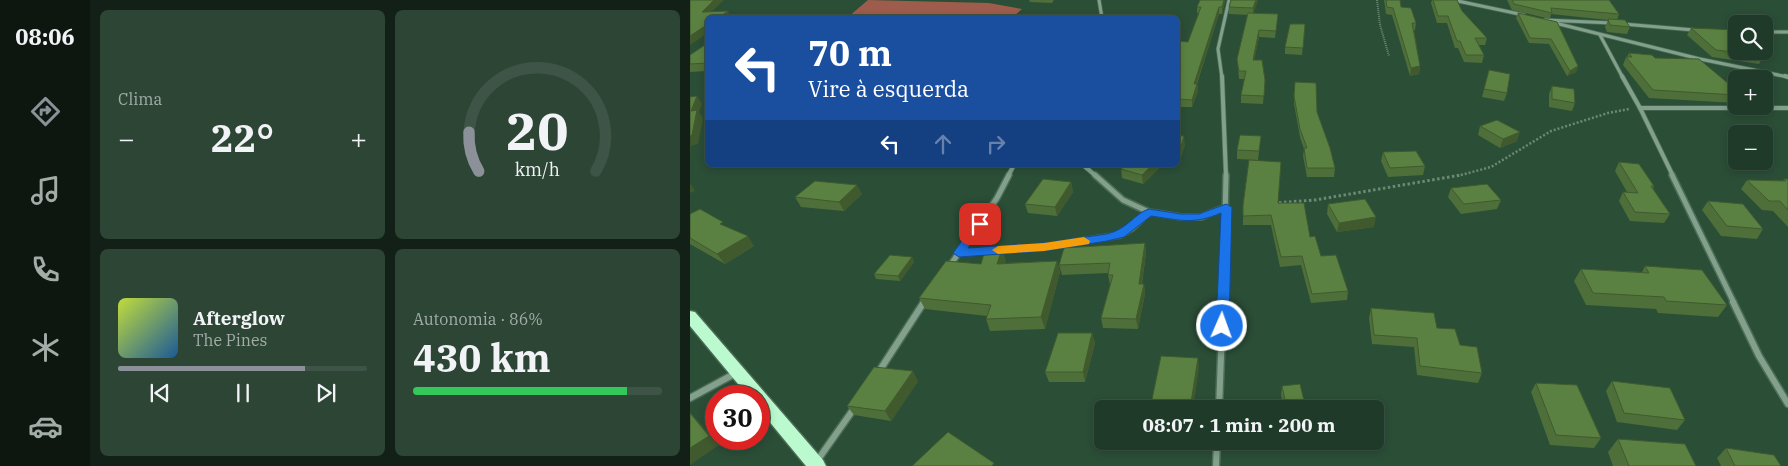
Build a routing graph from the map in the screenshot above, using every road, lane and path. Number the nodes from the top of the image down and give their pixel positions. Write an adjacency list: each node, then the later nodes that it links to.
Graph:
1 (1099, 0): 5 (street)
2 (1229, 0): 22 (street)
3 (1377, 0): 15 (path)
4 (1453, 0): 6 (street)
5 (1102, 15)
6 (1528, 16)
7 (1536, 18): 8 (street)
8 (1545, 20): 9 (street); 14 (street)
9 (1613, 23)
10 (1622, 23): 11 (street)
11 (1699, 30)
12 (1773, 32): 13 (street)
13 (1788, 32)
14 (1600, 35): 16 (street); 17 (street)
15 (1388, 56)
16 (1788, 77)
17 (1640, 108): 18 (street); 21 (path); 34 (street)
18 (1788, 108)
19 (1013, 167): 24 (street)
20 (1085, 167): 23 (street)
21 (1266, 204)
22 (1226, 207): 23 (street); 32 (street)
23 (1149, 212): 24 (street)
24 (959, 253): 25 (street)
25 (942, 276)
26 (932, 291): 29 (street)
27 (690, 316): 28 (main road)
28 (738, 371): 30 (main road); 31 (street)
29 (875, 378)
30 (750, 385)
31 (690, 398)
32 (1219, 400)
33 (860, 401): 37 (street)
34 (1788, 404)
35 (770, 409): 37 (main road)
36 (1217, 450): 38 (street)
37 (816, 465)
38 (1216, 466)

